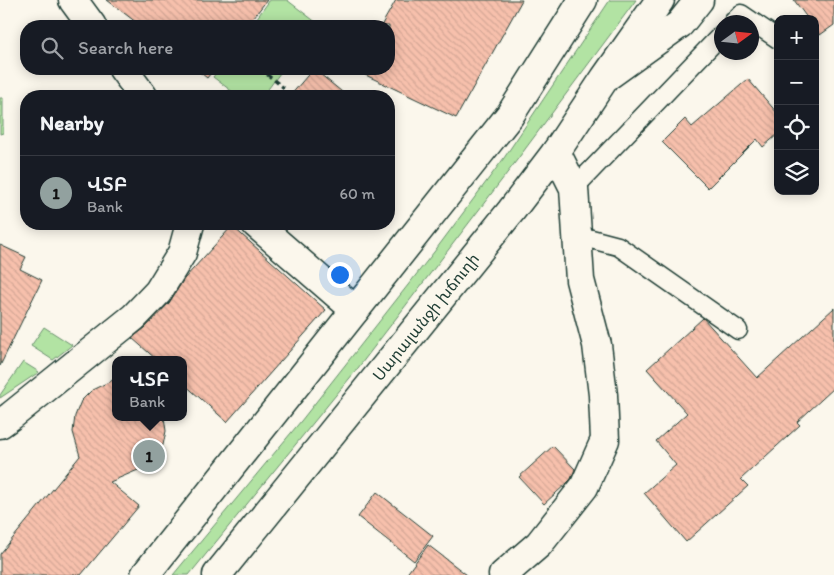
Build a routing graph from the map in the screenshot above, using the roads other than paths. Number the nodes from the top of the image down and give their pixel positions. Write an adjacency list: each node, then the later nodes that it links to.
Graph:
1 (582, 0): 15 (main road)
2 (660, 0): 8 (main road, Սարալանջի խճուղի)
3 (699, 0): 8 (main road)
4 (759, 26): 5 (lane)
5 (774, 36)
6 (714, 42): 11 (lane)
7 (127, 75): 9 (main road)
8 (605, 78): 10 (main road, Սարալանջի խճուղի)
9 (139, 90)
10 (556, 152): 11 (main road); 19 (main road, Սարալանջի խճուղի)
11 (574, 188): 14 (main road)
12 (188, 230): 17 (main road)
13 (263, 230): 15 (main road)
14 (576, 235): 16 (lane); 20 (main road)
15 (356, 310): 18 (main road)
16 (738, 330)
17 (0, 424)
18 (145, 575)
19 (217, 575)
20 (503, 575)

